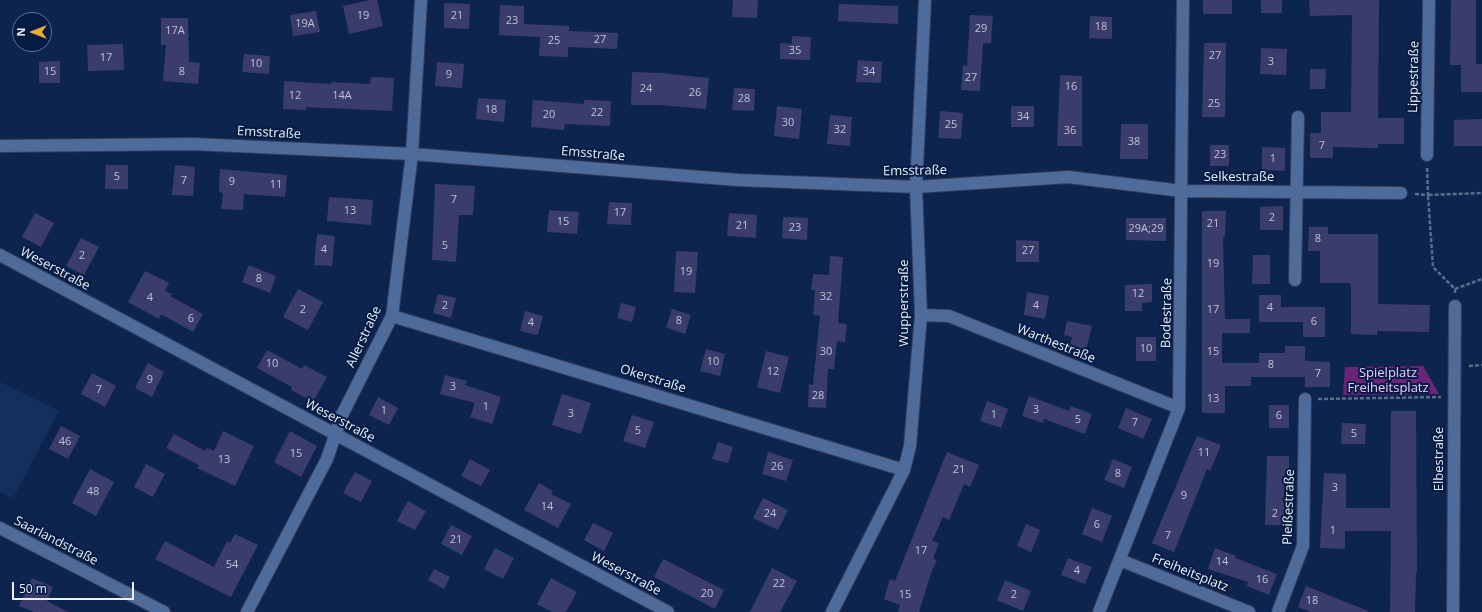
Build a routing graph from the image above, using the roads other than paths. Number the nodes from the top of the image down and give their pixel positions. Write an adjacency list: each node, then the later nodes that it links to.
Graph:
1 (421, 0): 7 (street, Allerstraße)
2 (925, 0): 9 (street, Wupperstraße)
3 (1183, 0): 10 (street, Bodestraße)
4 (1429, 0): 8 (street, Lippestraße)
5 (1298, 117): 11 (street)
6 (0, 146): 7 (street, Emsstraße)
7 (412, 154): 9 (street, Emsstraße); 17 (street, Allerstraße)
8 (1426, 155)
9 (916, 187): 10 (street, Emsstraße); 16 (street, Wupperstraße)
10 (1182, 191): 11 (street, Selkestraße); 19 (street, Bodestraße)
11 (1296, 191): 12 (street, Selkestraße); 14 (street)
12 (1401, 193)
13 (0, 255): 20 (street, Weserstraße)
14 (1295, 280)
15 (1454, 306): 31 (street, Elbestraße)
16 (921, 315): 19 (street, Warthestraße); 21 (street, Wupperstraße)
17 (392, 316): 20 (street, Allerstraße); 21 (street, Okerstraße)
18 (1305, 399): 30 (street, Pleißestraße)
19 (1179, 408): 23 (street, Bodestraße)
20 (336, 435): 25 (street, Allerstraße); 26 (street, Weserstraße)
21 (904, 470): 27 (street, Wupperstraße)
22 (0, 528): 24 (street, Saarlandstraße)
23 (1120, 560): 28 (street, Bodestraße); 29 (street, Freiheitsplatz)
24 (164, 612)
25 (247, 612)
26 (668, 612)
27 (832, 612)
28 (1100, 612)
29 (1249, 612)
30 (1278, 612)
31 (1453, 612)

